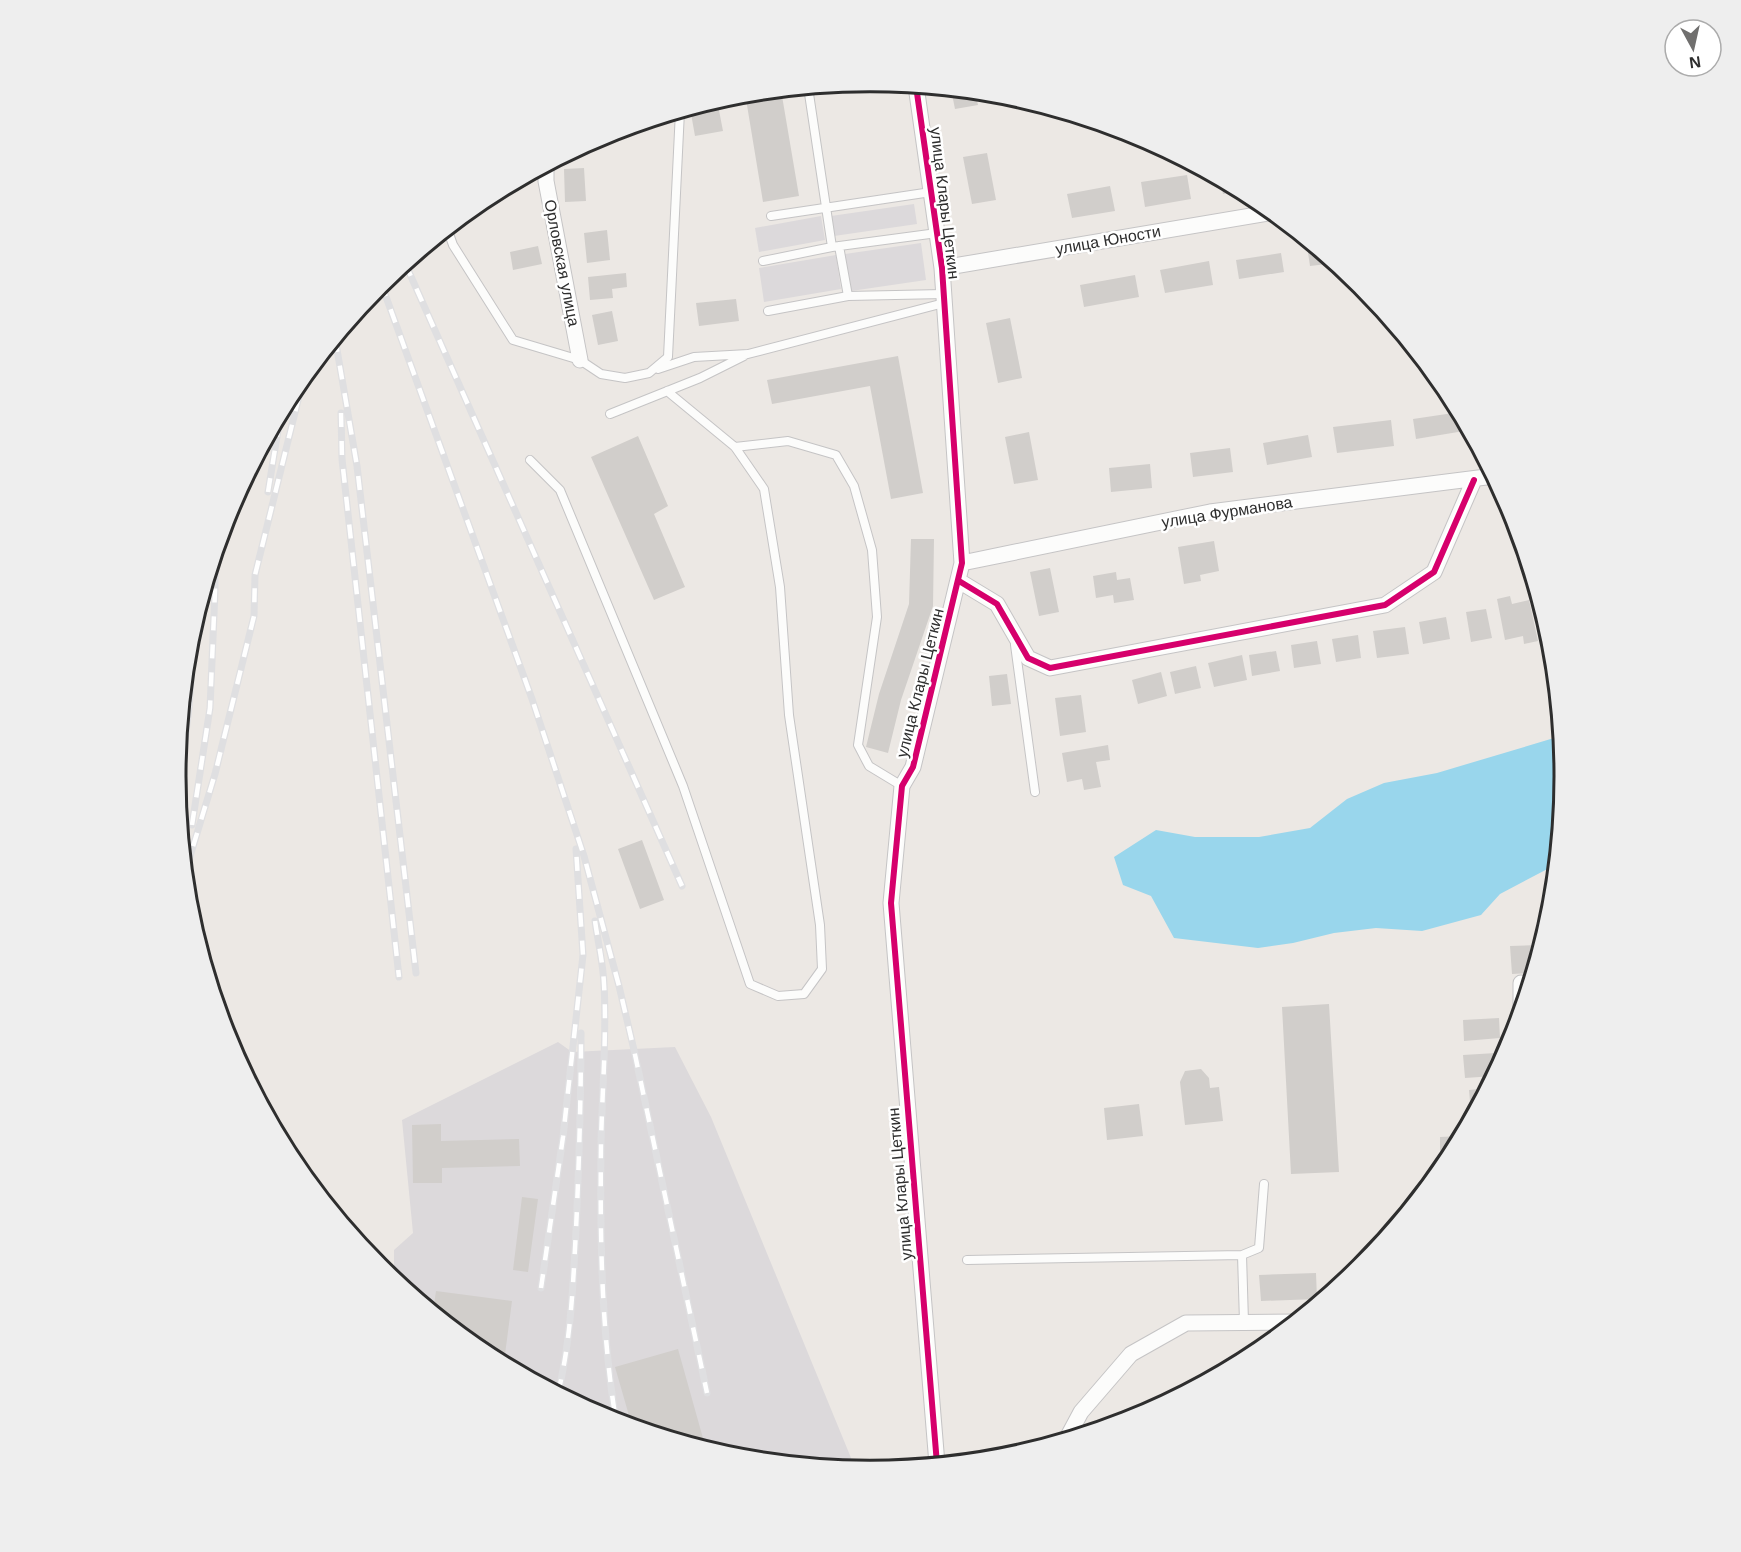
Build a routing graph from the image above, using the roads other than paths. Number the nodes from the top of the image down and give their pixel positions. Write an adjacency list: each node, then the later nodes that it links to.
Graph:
1 (917, 93): 5 (street, улица Клары Цеткин)
2 (809, 95): 6 (lane)
3 (680, 119): 19 (lane)
4 (546, 174): 18 (street, Орловская улица)
5 (931, 192): 6 (lane); 9 (street, улица Клары Цеткин)
6 (826, 208): 8 (lane); 11 (lane)
7 (1261, 214): 13 (street, улица Юности)
8 (771, 216)
9 (937, 233): 11 (lane); 13 (street, улица Клары Цеткин)
10 (450, 236): 18 (lane)
11 (836, 247): 12 (lane); 14 (lane)
12 (763, 261)
13 (942, 268): 15 (street, улица Клары Цеткин)
14 (848, 296): 15 (lane); 16 (lane)
15 (944, 299): 17 (lane); 26 (street, улица Клары Цеткин)
16 (768, 311)
17 (748, 354): 19 (lane); 20 (lane)
18 (580, 360): 19 (lane)
19 (649, 373)
20 (667, 391): 21 (lane); 22 (lane)
21 (610, 414)
22 (735, 447): 23 (lane); 29 (lane)
23 (530, 460)
24 (1486, 478): 25 (street, улица Фурманова)
25 (1474, 480): 26 (street, улица Фурманова); 28 (street)
26 (962, 563): 27 (street, улица Клары Цеткин)
27 (959, 580): 28 (street); 29 (street, улица Клары Цеткин)
28 (1014, 637): 30 (lane)
29 (902, 786): 39 (street, улица Клары Цеткин)
30 (1035, 792)
31 (1521, 983): 32 (street)
32 (1521, 989)
33 (1264, 1184): 34 (lane)
34 (1242, 1255): 35 (lane); 36 (lane)
35 (967, 1260)
36 (1244, 1322): 37 (street); 38 (street)
37 (1283, 1322)
38 (1071, 1430)
39 (936, 1457)

